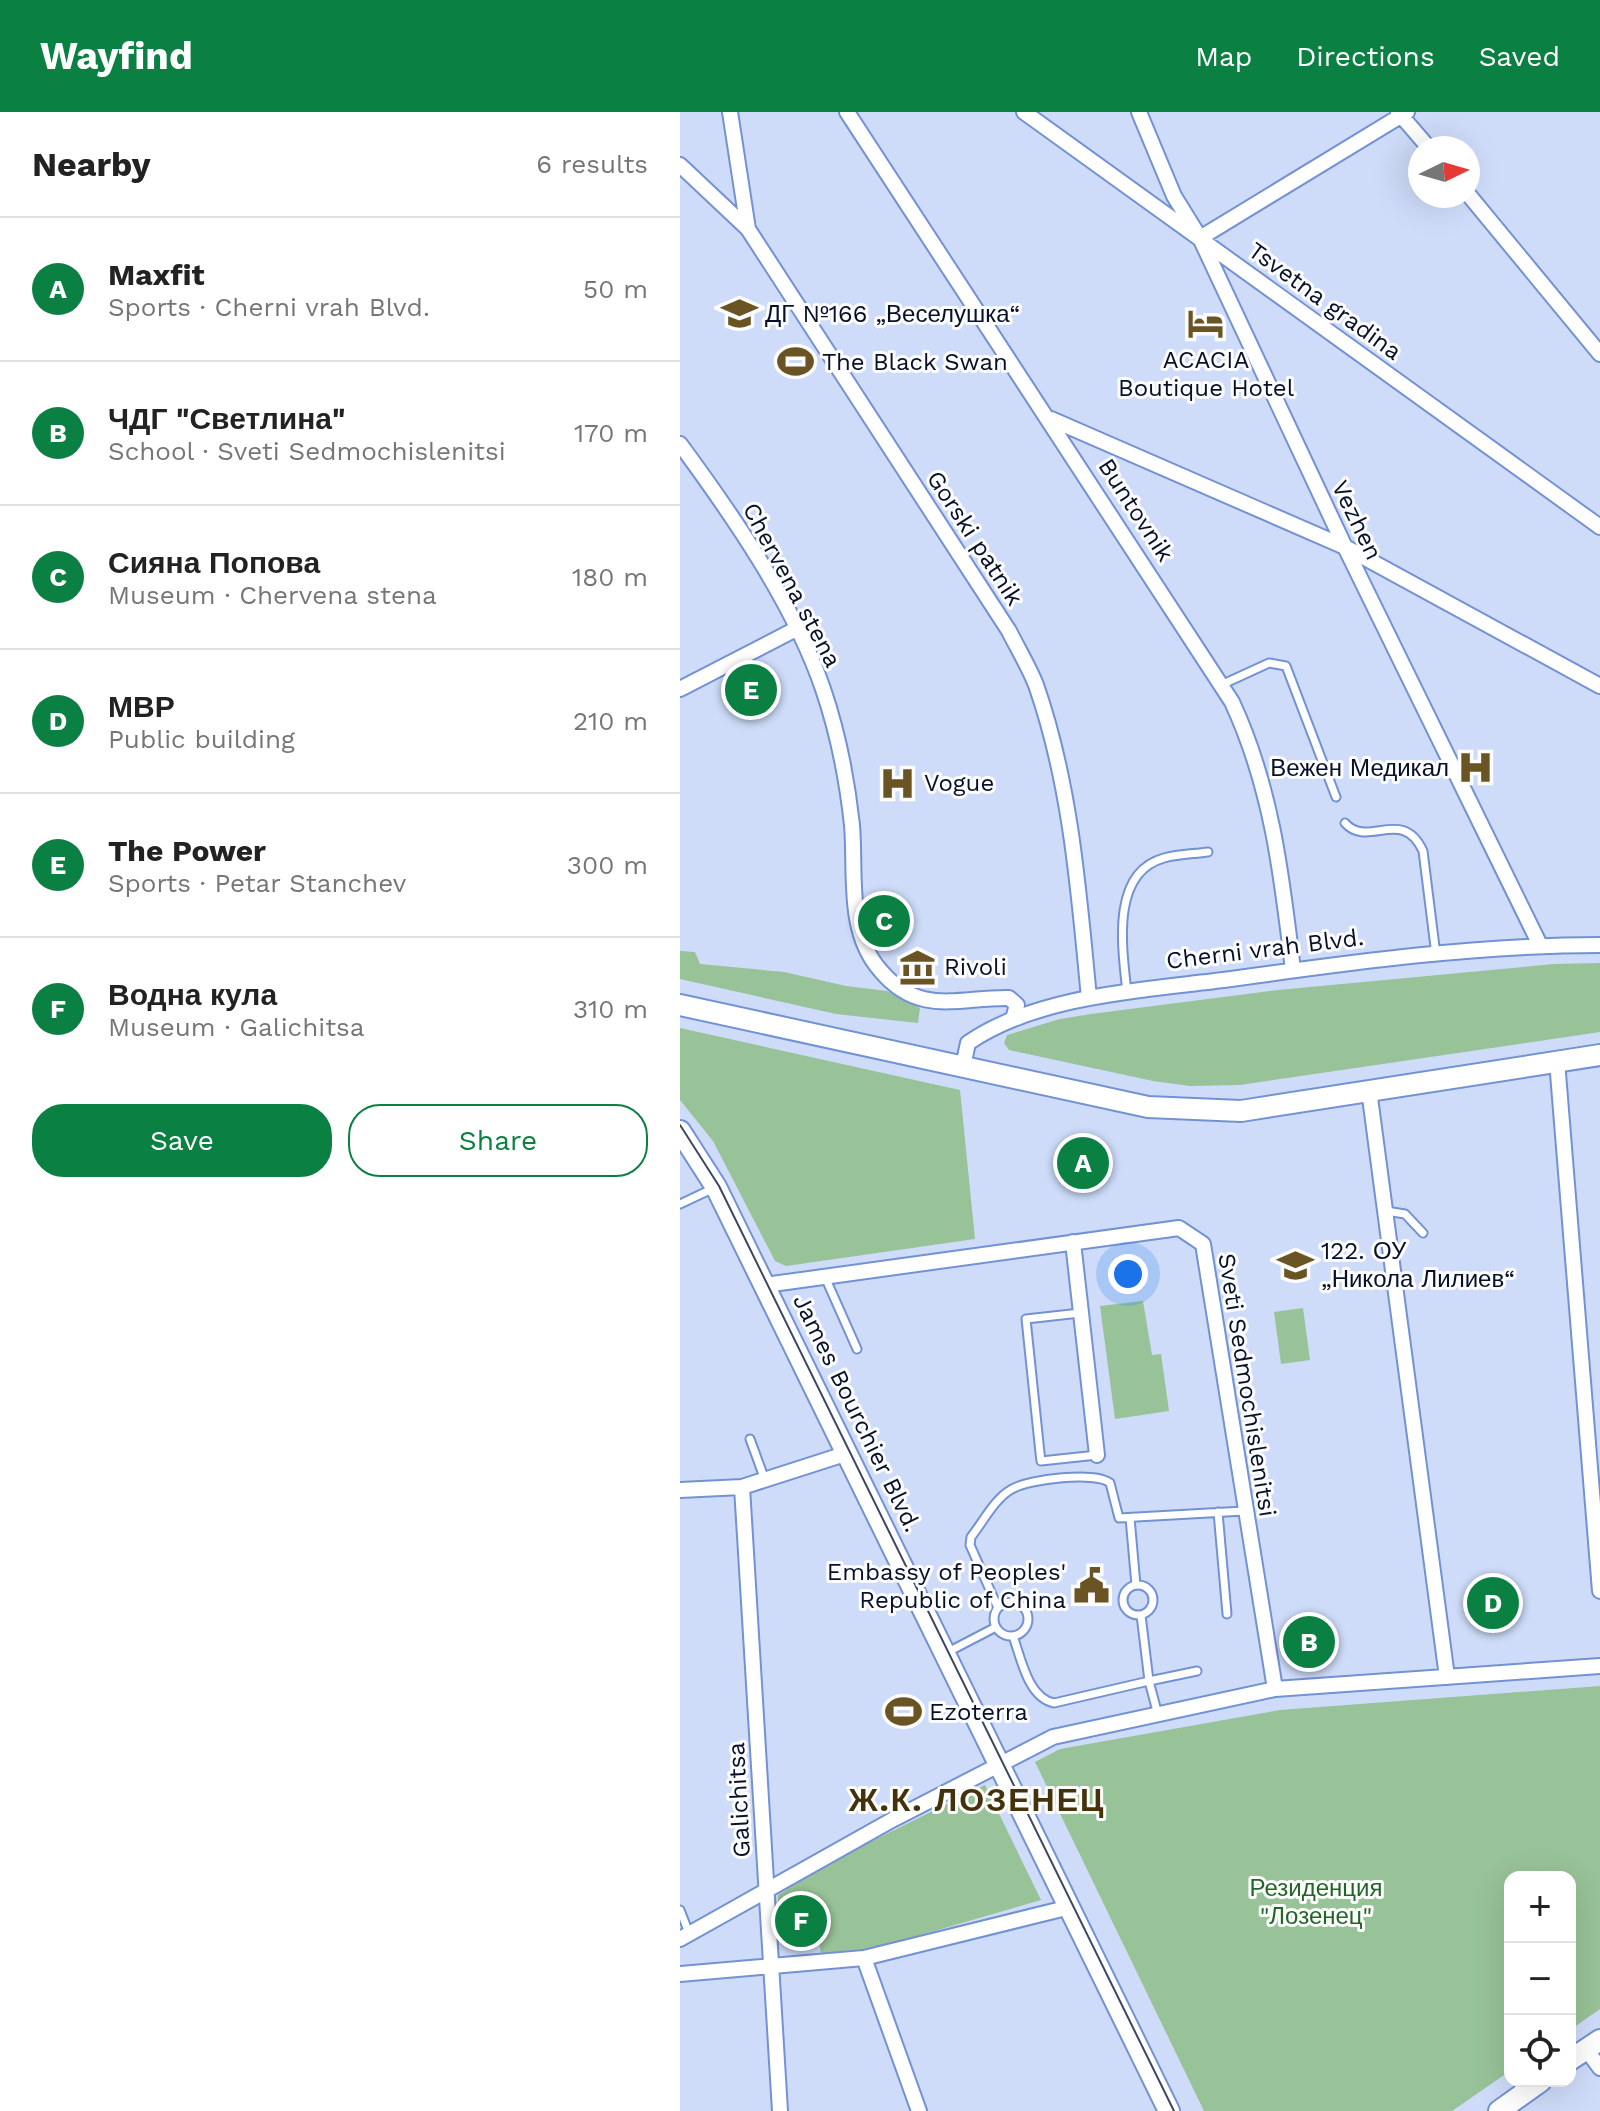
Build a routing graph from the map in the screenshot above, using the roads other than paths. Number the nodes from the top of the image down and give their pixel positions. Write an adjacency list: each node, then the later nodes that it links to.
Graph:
1 (730, 112): 9 (street)
2 (847, 112): 12 (street, Buntovnik)
3 (1024, 112): 10 (street, Tsvetna gradina)
4 (1139, 112): 10 (street, Vezhen)
5 (1402, 113): 6 (street); 10 (street)
6 (1420, 136)
7 (680, 165): 9 (street, Gorski patnik)
8 (1480, 208): 11 (street)
9 (748, 229): 28 (street, Gorski patnik)
10 (1200, 238): 14 (street, Tsvetna gradina); 15 (street, Vezhen)
11 (1600, 354)
12 (1049, 418): 15 (street); 17 (street, Buntovnik)
13 (680, 444): 16 (street, Chervena stena)
14 (1600, 527)
15 (1345, 547): 18 (street); 23 (street, Vezhen)
16 (796, 629): 19 (street); 30 (street, Chervena stena)
17 (1221, 685): 20 (lane); 26 (street, Buntovnik)
18 (1600, 686)
19 (680, 689)
20 (1336, 797)
21 (1345, 823): 25 (lane)
22 (1208, 852): 27 (lane)
23 (1540, 945): 24 (street, Cherni vrah Blvd.); 25 (street, Cherni vrah Blvd.)
24 (1600, 945)
25 (1436, 956): 26 (street, Cherni vrah Blvd.)
26 (1293, 970): 27 (street, Cherni vrah Blvd.)
27 (1127, 993): 28 (street, Cherni vrah Blvd.)
28 (1089, 998): 30 (street, Cherni vrah Blvd.)
29 (680, 1005): 33 (street)
30 (1013, 1019): 33 (street, Cherni vrah Blvd.)
31 (1600, 1055): 32 (street)
32 (1557, 1061): 34 (street); 55 (street)
33 (963, 1066): 34 (street)
34 (1369, 1090): 38 (street)
35 (680, 1131): 36 (street, James Bourchier Blvd.)
36 (716, 1187): 37 (lane); 42 (street, James Bourchier Blvd.)
37 (680, 1204)
38 (1386, 1211): 39 (lane); 64 (street)
39 (1423, 1233)
40 (1073, 1242): 41 (street, Sveti Sedmochislenitsi); 43 (street); 51 (street, Sveti Sedmochislenitsi)
41 (824, 1275): 42 (street, Sveti Sedmochislenitsi); 44 (lane)
42 (765, 1285): 46 (street, James Bourchier Blvd.)
43 (1081, 1313): 47 (street); 47 (lane)
44 (857, 1349)
45 (750, 1439): 48 (lane)
46 (848, 1453): 48 (street); 61 (street, James Bourchier Blvd.)
47 (1097, 1455)
48 (765, 1480): 49 (street)
49 (742, 1487): 50 (street); 69 (street, Galichitsa)
50 (680, 1490)
51 (1244, 1511): 52 (lane); 66 (street, Sveti Sedmochislenitsi)
52 (1218, 1512): 53 (lane); 57 (lane)
53 (1130, 1518): 54 (lane); 56 (lane)
54 (1136, 1585): 58 (lane); 58 (lane)
55 (1600, 1591)
56 (998, 1608): 59 (lane); 60 (lane)
57 (1227, 1614)
58 (1141, 1615): 65 (lane)
59 (996, 1627): 60 (lane); 61 (lane)
60 (1013, 1636): 65 (lane)
61 (946, 1653): 68 (street, James Bourchier Blvd.)
62 (1600, 1666): 64 (street)
63 (1197, 1671): 65 (lane)
64 (1447, 1677): 66 (street)
65 (1149, 1681): 67 (lane)
66 (1275, 1689): 67 (street)
67 (1158, 1715): 68 (street)
68 (1001, 1766): 69 (street); 70 (street, James Bourchier Blvd.)
69 (766, 1891): 72 (street); 74 (street, Galichitsa)
70 (1070, 1907): 73 (street); 81 (street, James Bourchier Blvd.)
71 (680, 1910): 72 (lane)
72 (685, 1936)
73 (864, 1958): 74 (street); 80 (street)
74 (771, 1967): 75 (street); 79 (street, Galichitsa)
75 (680, 1974)
76 (1585, 2050): 77 (street)
77 (1600, 2068)
78 (1533, 2087): 82 (street)
79 (780, 2111)
80 (919, 2111)
81 (1169, 2111)
82 (1499, 2111)

